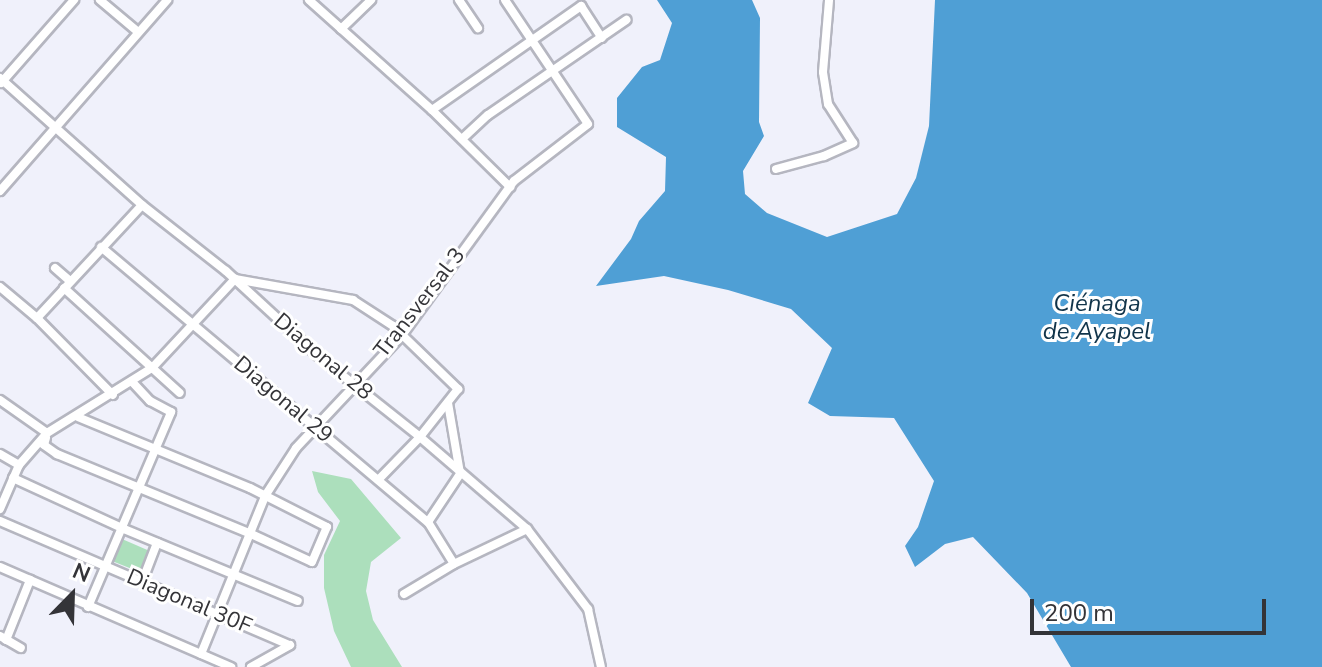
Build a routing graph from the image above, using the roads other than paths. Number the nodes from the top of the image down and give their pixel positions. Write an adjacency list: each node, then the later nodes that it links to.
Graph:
1 (74, 0): 17 (street)
2 (100, 0): 13 (street)
3 (167, 0): 13 (street)
4 (309, 0): 12 (street)
5 (371, 0): 9 (street)
6 (459, 0): 11 (street)
7 (505, 0): 15 (street)
8 (829, 0): 21 (street)
9 (360, 3): 12 (street)
10 (626, 20): 14 (street)
11 (478, 28)
12 (341, 29): 18 (street)
13 (137, 31): 19 (street)
14 (602, 38): 15 (street); 16 (street)
15 (532, 40): 16 (street); 18 (street)
16 (552, 69): 20 (street); 22 (street, Transversal 3)
17 (1, 81): 19 (street, Diagonal 28)
18 (432, 110): 20 (street)
19 (53, 128): 23 (street); 24 (street, Diagonal 28)
20 (462, 139): 22 (street)
21 (776, 169)
22 (510, 187): 32 (street, Transversal 3)
23 (0, 191)
24 (142, 205): 25 (street); 27 (street, Diagonal 28)
25 (101, 247): 28 (street); 31 (street, Diagonal 29)
26 (55, 268): 28 (street)
27 (235, 279): 31 (street); 32 (street); 35 (street, Diagonal 28)
28 (67, 284): 30 (street); 33 (street)
29 (0, 287): 30 (street)
30 (37, 318): 37 (street)
31 (196, 325): 33 (street); 41 (street, Diagonal 29)
32 (402, 335): 35 (street, Transversal 3); 39 (street)
33 (152, 368): 34 (street); 36 (street)
34 (132, 382): 37 (street); 44 (street)
35 (354, 384): 41 (street, Transversal 3); 43 (street, Diagonal 28)
36 (180, 393)
37 (113, 395): 40 (street)
38 (0, 400): 42 (street)
39 (448, 403): 43 (street); 47 (street)
40 (78, 417): 42 (street); 44 (street)
41 (314, 427): 49 (street, Diagonal 29); 51 (street, Transversal 3)
42 (47, 433): 46 (street); 50 (street)
43 (420, 437): 47 (street, Diagonal 28); 49 (street)
44 (157, 448): 50 (street); 51 (street)
45 (0, 454): 46 (street)
46 (19, 465): 48 (street)
47 (460, 474): 54 (street); 56 (street, Diagonal 28)
48 (13, 478): 52 (street); 55 (street)
49 (378, 480): 54 (street, Diagonal 29)
50 (141, 488): 55 (street); 57 (street)
51 (265, 496): 57 (street, Transversal 3); 57 (street)
52 (0, 509)
53 (0, 521): 61 (street, Diagonal 30F)
54 (428, 522): 59 (street, Diagonal 29)
55 (124, 529): 58 (street); 61 (street)
56 (527, 529): 59 (street); 74 (street, Diagonal 28)
57 (249, 533): 62 (street, Transversal 3)
58 (157, 543): 62 (street); 64 (street)
59 (454, 564): 65 (street)
60 (0, 567): 63 (street)
61 (106, 567): 64 (street, Diagonal 30F); 67 (street)
62 (233, 574): 66 (street); 68 (street, Transversal 3)
63 (30, 580): 67 (street); 69 (street)
64 (142, 582): 68 (street, Diagonal 30F)
65 (404, 594)
66 (298, 601)
67 (88, 607): 71 (street)
68 (218, 613): 71 (street, Transversal 3); 73 (street, Diagonal 30F)
69 (3, 638): 70 (street)
70 (21, 648)
71 (201, 654): 72 (street)
72 (231, 667)
73 (251, 667)
74 (601, 667)

